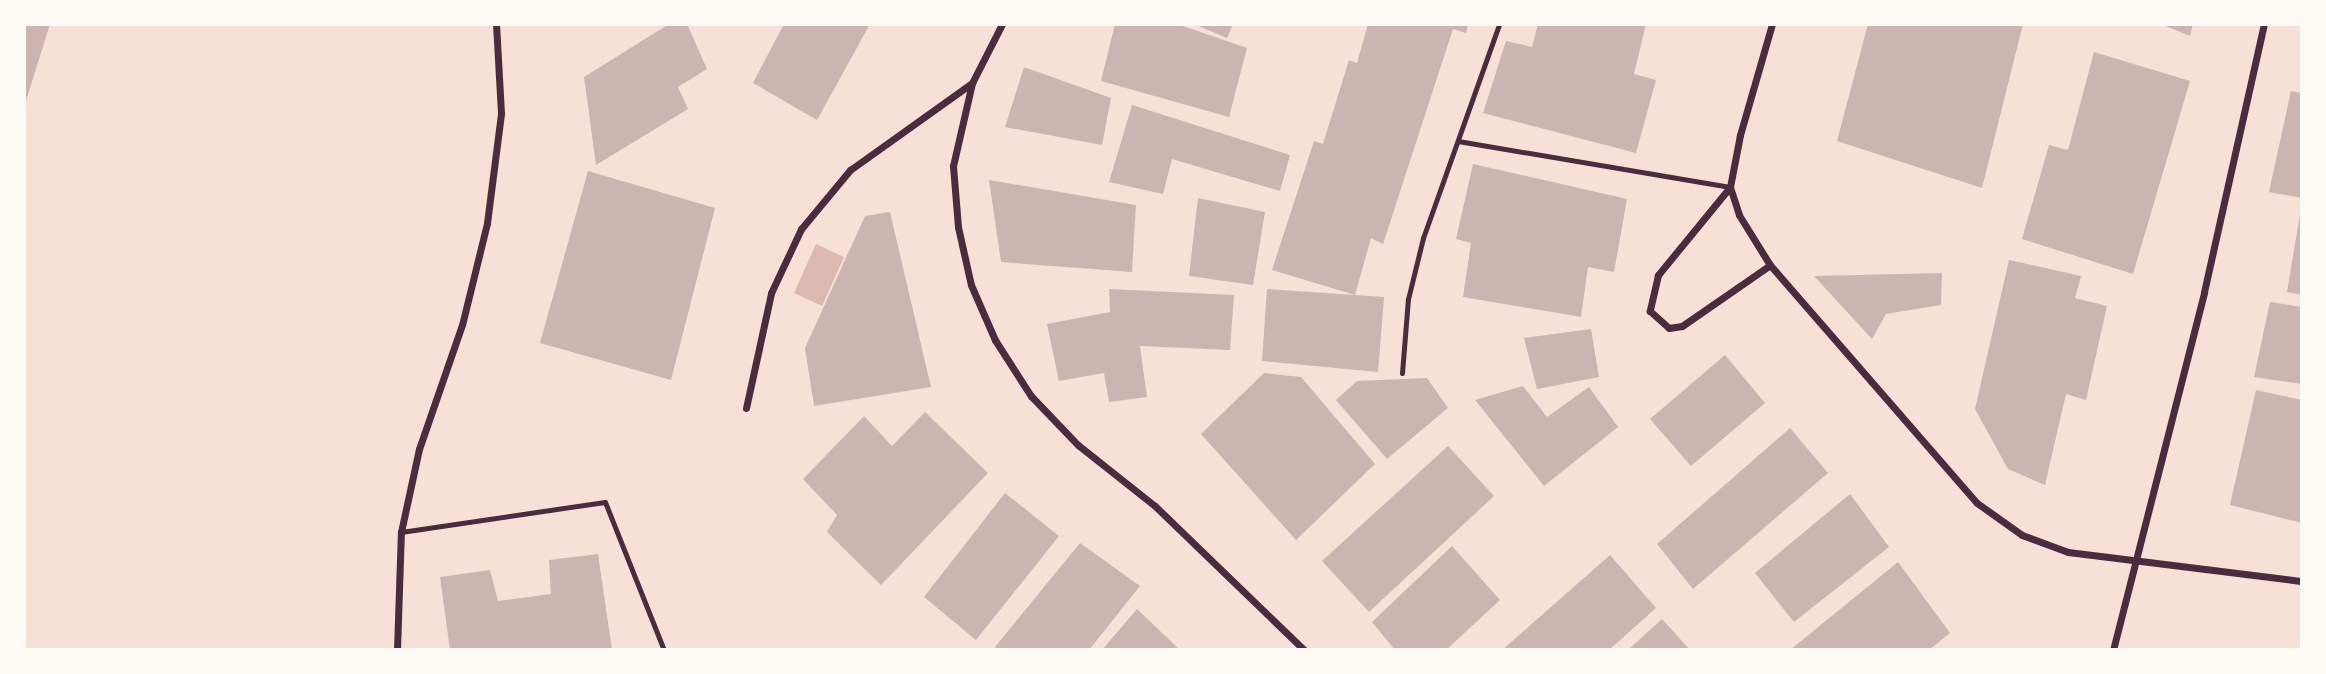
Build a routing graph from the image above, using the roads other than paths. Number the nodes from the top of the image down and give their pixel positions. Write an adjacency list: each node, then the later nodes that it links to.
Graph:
1 (496, 24): 12 (street)
2 (1002, 24): 6 (street)
3 (1499, 24): 7 (lane)
4 (1772, 24): 8 (street)
5 (2264, 24): 13 (street)
6 (972, 83): 11 (street); 17 (street)
7 (1458, 141): 8 (lane); 10 (lane)
8 (1730, 187): 9 (street); 9 (street)
9 (1770, 265): 13 (street)
10 (1402, 373)
11 (747, 408)
12 (401, 532): 15 (street); 16 (lane)
13 (2134, 558): 14 (street); 18 (street)
14 (2301, 581)
15 (397, 649)
16 (664, 649)
17 (1304, 649)
18 (2113, 649)

